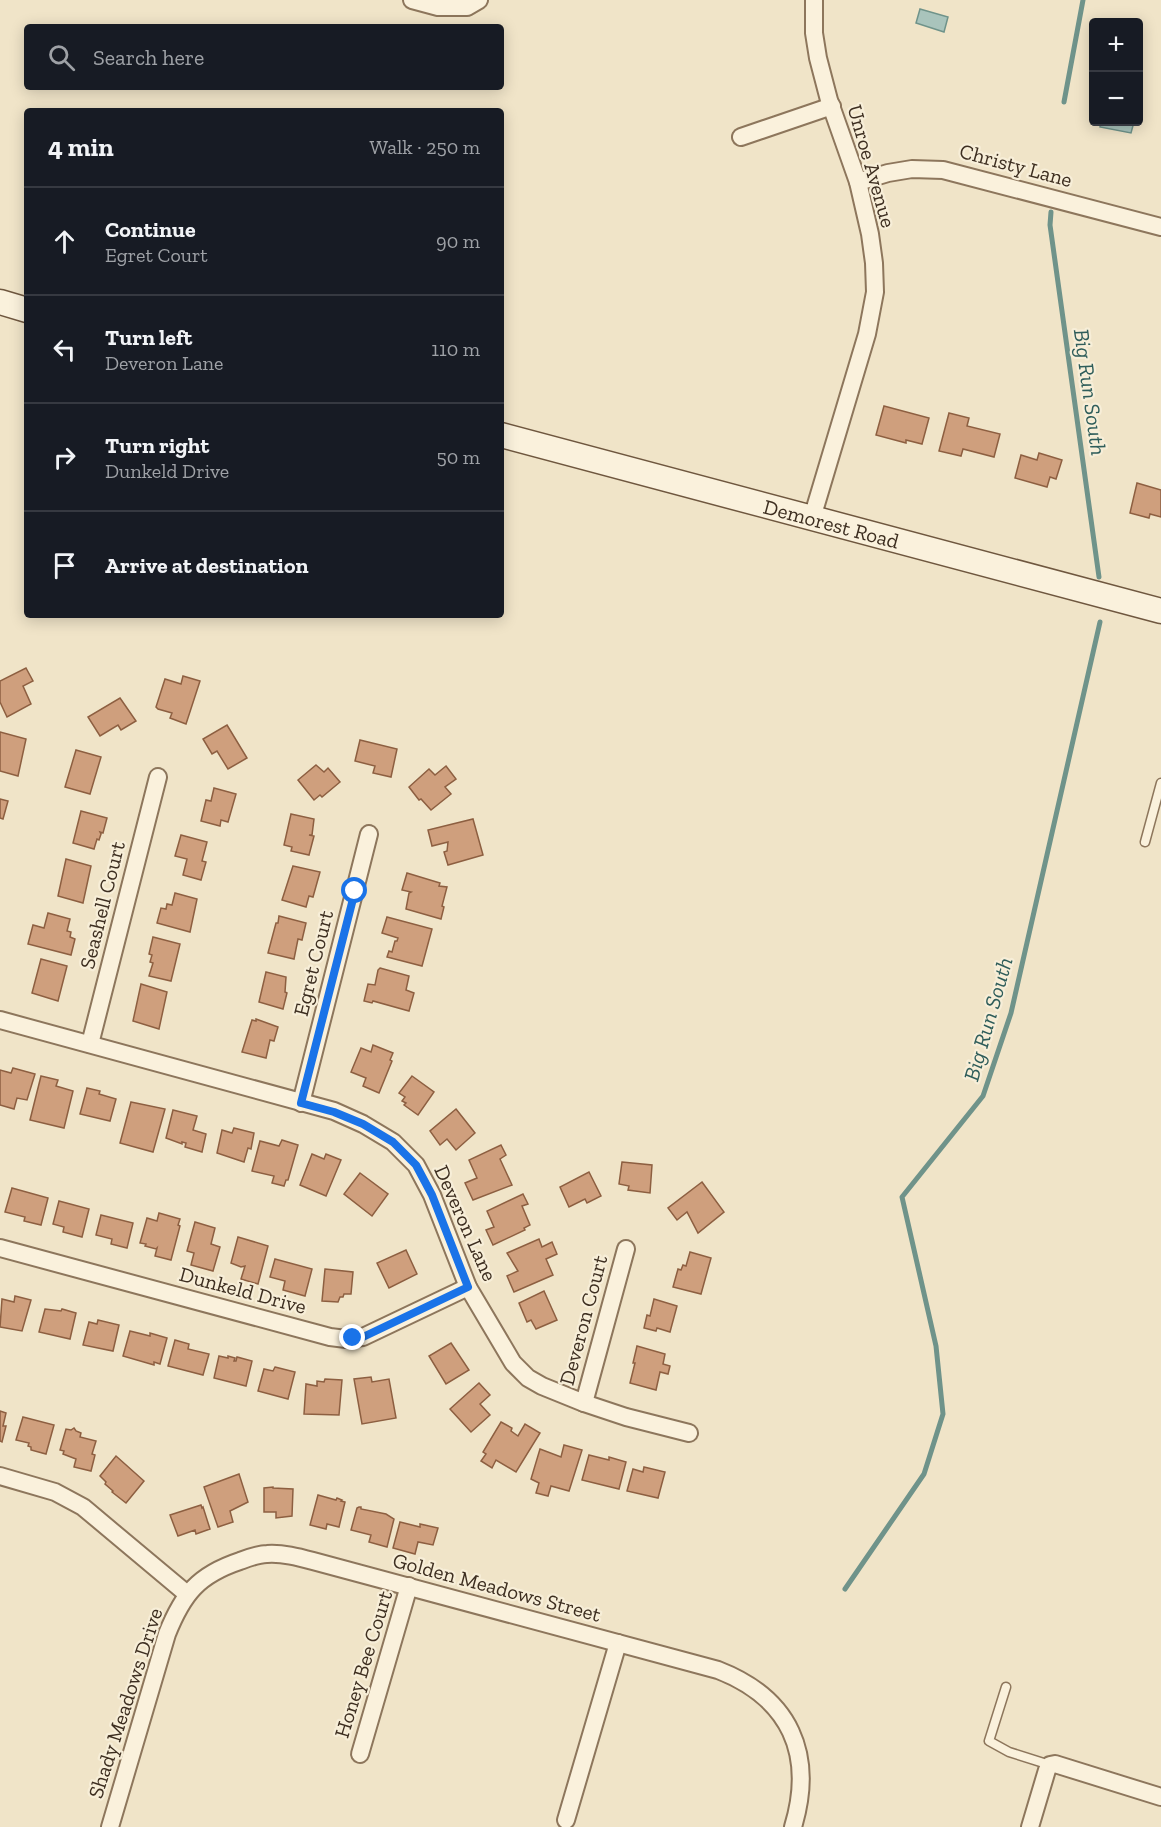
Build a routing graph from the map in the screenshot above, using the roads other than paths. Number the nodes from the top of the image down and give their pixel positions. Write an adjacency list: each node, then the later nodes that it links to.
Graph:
1 (412, 0): 2 (street)
2 (479, 0)
3 (814, 0): 4 (street, Unroe Avenue)
4 (832, 106): 5 (street); 6 (street, Unroe Avenue)
5 (741, 137)
6 (858, 182): 7 (street, Christy Lane); 11 (street, Unroe Avenue)
7 (1161, 227)
8 (0, 302): 9 (street)
9 (24, 309)
10 (504, 436): 11 (street, Demorest Road)
11 (812, 518): 12 (street, Demorest Road)
12 (1161, 611)
13 (158, 777): 18 (street, Seashell Court)
14 (1161, 783): 16 (lane)
15 (369, 834): 19 (street, Egret Court)
16 (1145, 842)
17 (0, 1020): 18 (street, Deveron Lane)
18 (90, 1044): 19 (street, Deveron Lane)
19 (301, 1103): 22 (street, Deveron Lane)
20 (0, 1248): 22 (street, Dunkeld Drive)
21 (626, 1249): 23 (street, Deveron Court)
22 (468, 1287): 23 (street, Deveron Lane)
23 (584, 1403): 24 (street, Deveron Lane)
24 (689, 1433)
25 (0, 1476): 27 (street)
26 (410, 1586): 27 (street, Golden Meadows Street); 28 (street, Golden Meadows Street); 30 (street, Honey Bee Court)
27 (187, 1594): 34 (street, Shady Meadows Drive)
28 (618, 1643): 33 (street); 35 (street, Golden Meadows Street)
29 (1006, 1687): 31 (lane)
30 (360, 1754)
31 (1050, 1765): 32 (street); 36 (street)
32 (1161, 1797)
33 (566, 1820)
34 (110, 1827)
35 (793, 1827)
36 (1030, 1827)

